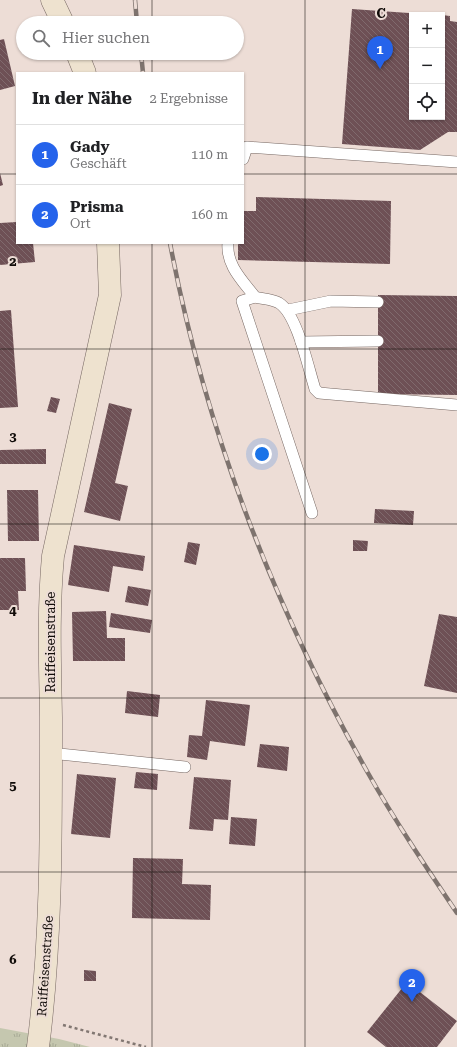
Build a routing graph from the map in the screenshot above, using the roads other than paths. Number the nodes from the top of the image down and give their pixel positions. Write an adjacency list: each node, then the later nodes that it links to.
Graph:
1 (52, 0): 2 (street)
2 (60, 16)
3 (80, 60): 4 (street)
4 (85, 72)
5 (244, 156): 6 (lane)
6 (457, 162)
7 (108, 244): 16 (street, Raiffeisenstraße)
8 (228, 244): 9 (lane)
9 (255, 297): 11 (lane); 15 (lane)
10 (378, 302): 11 (lane)
11 (288, 310): 13 (lane)
12 (378, 341): 13 (lane)
13 (300, 342): 14 (lane)
14 (457, 405)
15 (312, 513)
16 (50, 753): 17 (lane); 18 (street, Raiffeisenstraße)
17 (185, 767)
18 (40, 1032)

